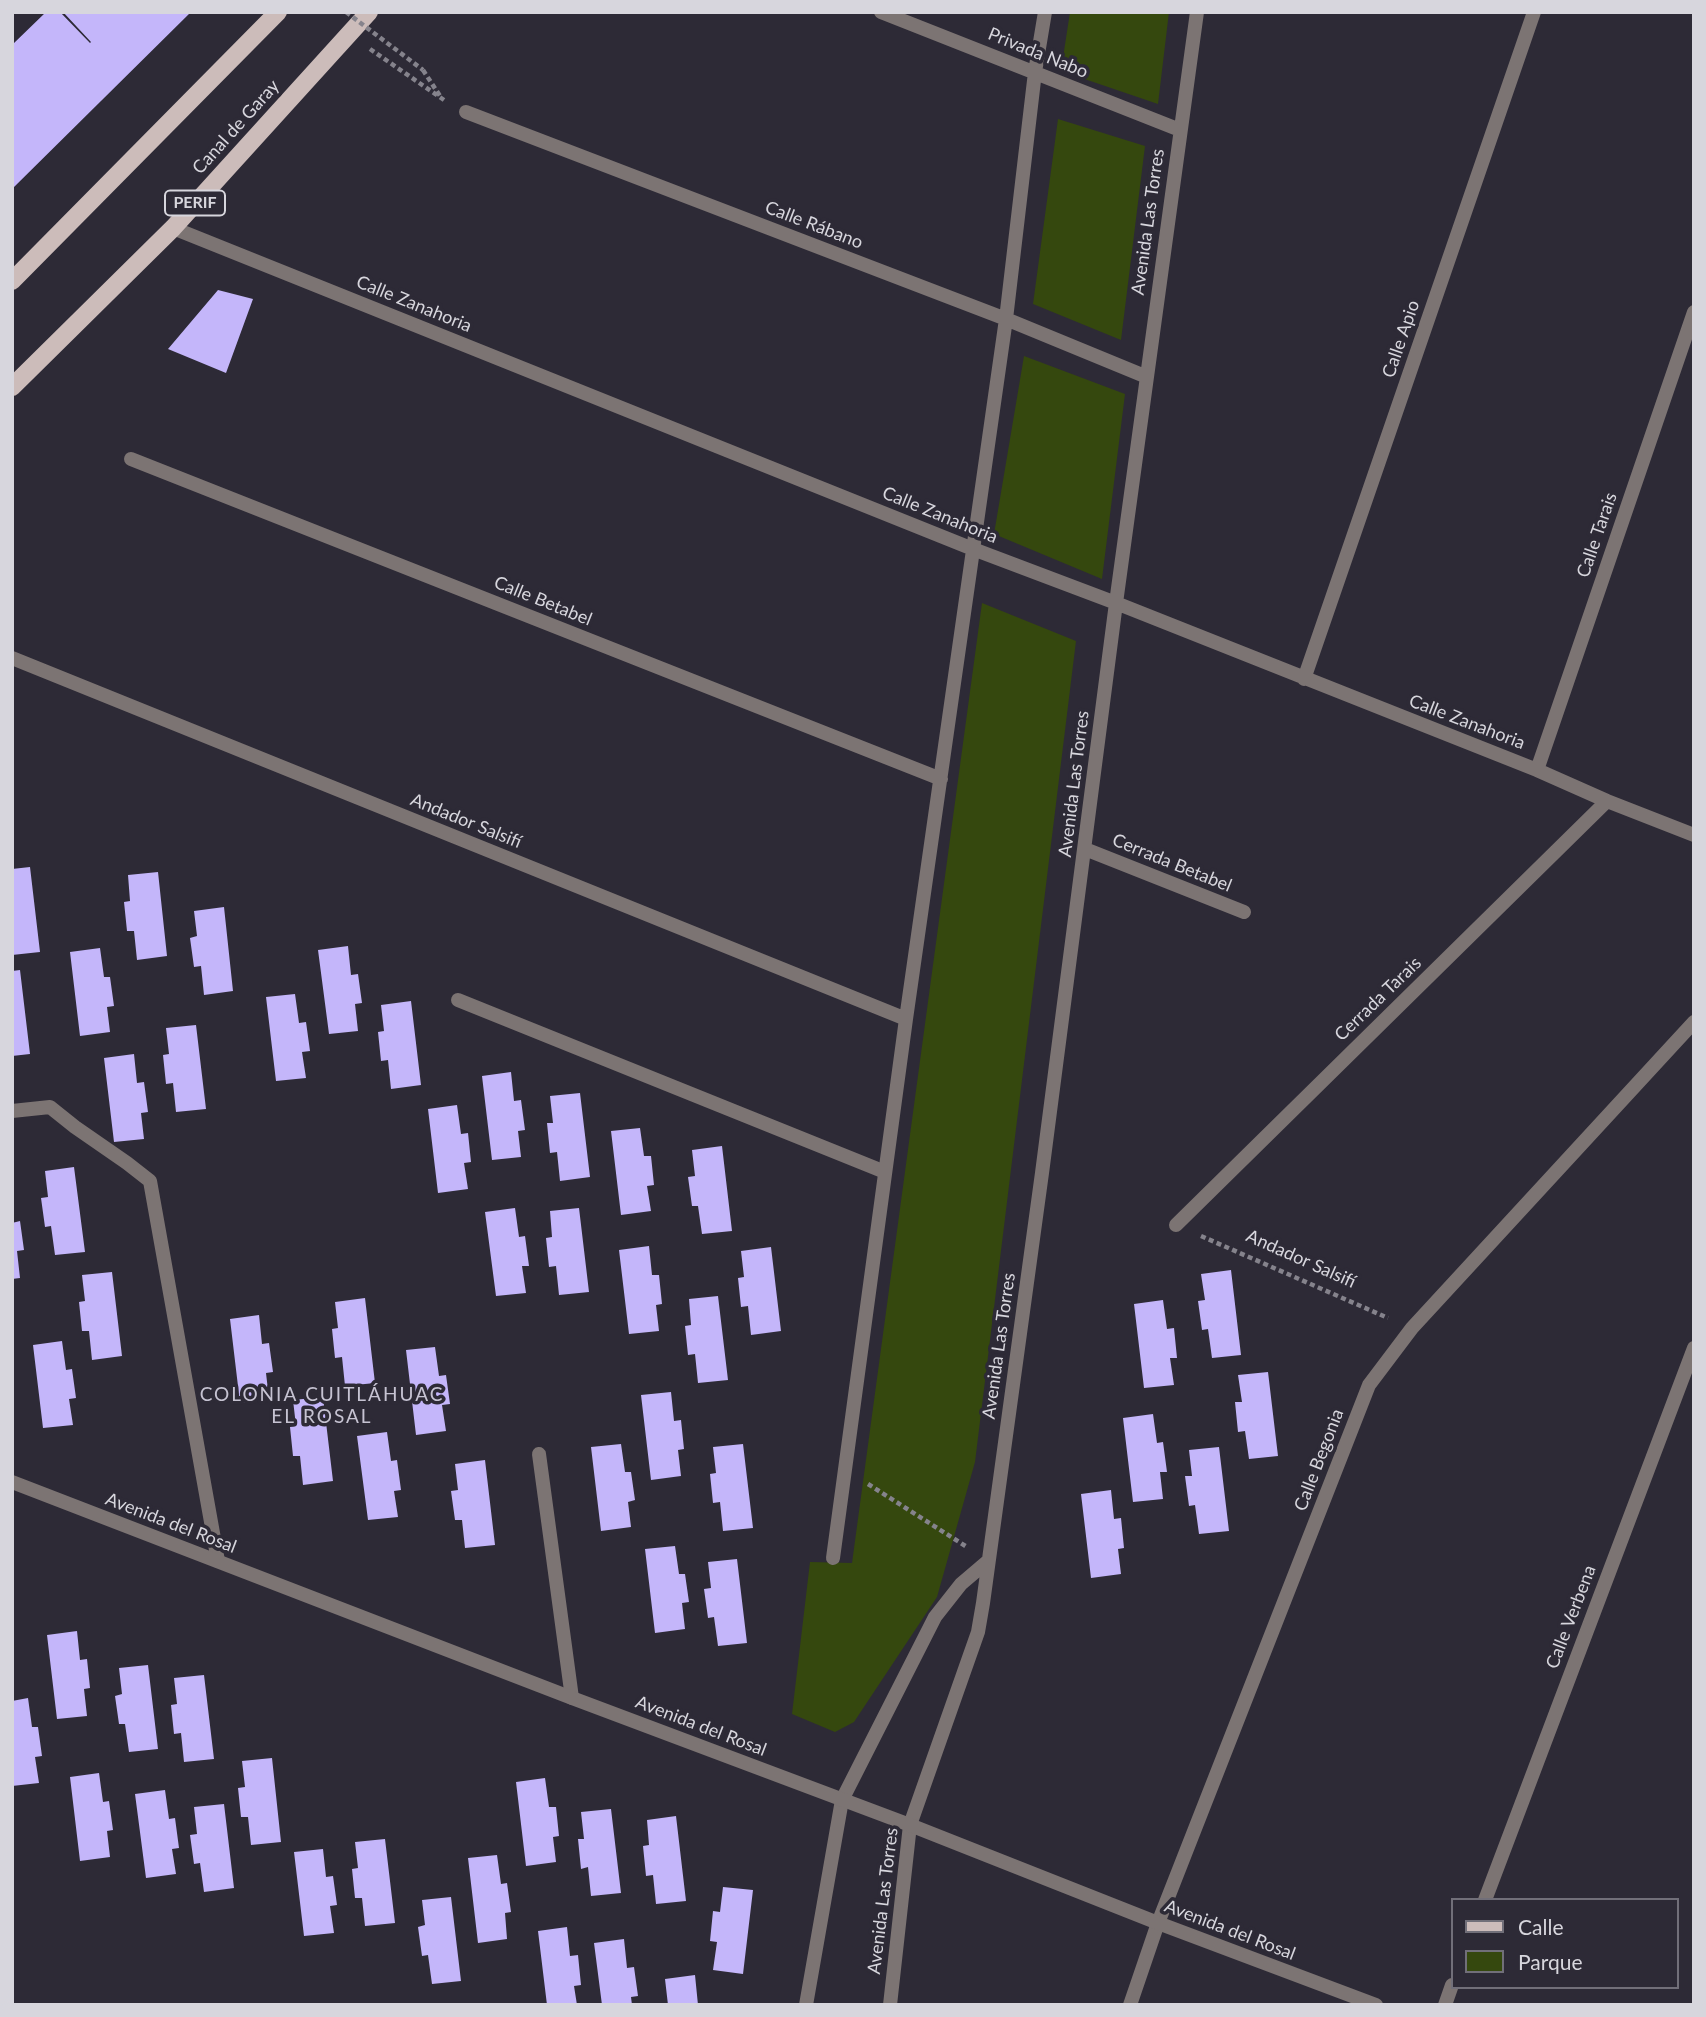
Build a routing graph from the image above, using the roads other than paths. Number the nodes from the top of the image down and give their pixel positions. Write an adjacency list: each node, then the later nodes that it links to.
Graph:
1 (278, 12): 11 (main road)
2 (369, 12): 10 (main road, Canal de Garay / PERIF)
3 (881, 12): 7 (street, Privada Nabo)
4 (1045, 12): 7 (street)
5 (1196, 12): 9 (street, Avenida Las Torres)
6 (1534, 12): 20 (street, Calle Apio)
7 (1035, 72): 9 (street, Privada Nabo); 13 (street)
8 (466, 112): 13 (street, Calle Rábano)
9 (1180, 130): 14 (street, Avenida Las Torres)
10 (173, 228): 15 (main road, Canal de Garay / PERIF); 17 (street, Calle Zanahoria)
11 (12, 281)
12 (1694, 312): 21 (street, Calle Tarais)
13 (1006, 320): 14 (street, Calle Rábano); 17 (street)
14 (1147, 377): 18 (street, Avenida Las Torres)
15 (12, 387)
16 (131, 459): 22 (street, Calle Betabel)
17 (973, 549): 18 (street, Calle Zanahoria); 22 (street)
18 (1116, 603): 20 (street, Calle Zanahoria); 25 (street, Avenida Las Torres)
19 (12, 658): 28 (street, Andador Salsifí)
20 (1304, 679): 21 (street, Calle Zanahoria)
21 (1537, 770): 23 (street, Calle Zanahoria)
22 (941, 779): 28 (street)
23 (1607, 801): 24 (street, Calle Zanahoria); 32 (street, Cerrada Tarais)
24 (1694, 835)
25 (1085, 849): 26 (street, Cerrada Betabel); 38 (street, Avenida Las Torres)
26 (1244, 912)
27 (458, 1000): 31 (street)
28 (906, 1019): 31 (street)
29 (1694, 1022): 43 (street, Calle Begonia)
30 (12, 1111): 37 (street)
31 (886, 1171): 36 (street)
32 (1176, 1224)
33 (1694, 1348): 42 (street, Calle Verbena)
34 (539, 1454): 39 (street)
35 (12, 1482): 37 (street, Avenida del Rosal)
36 (833, 1558)
37 (218, 1561): 39 (street, Avenida del Rosal)
38 (988, 1561): 40 (street); 41 (street, Avenida Las Torres)
39 (572, 1698): 40 (street, Avenida del Rosal)
40 (842, 1800): 41 (street, Avenida del Rosal); 44 (street)
41 (910, 1825): 43 (street, Avenida del Rosal); 45 (street, Avenida Las Torres)
42 (1486, 1898)
43 (1158, 1923): 46 (street, Calle Begonia); 47 (street, Avenida del Rosal)
44 (806, 2005)
45 (890, 2005)
46 (1130, 2005)
47 (1376, 2005)

